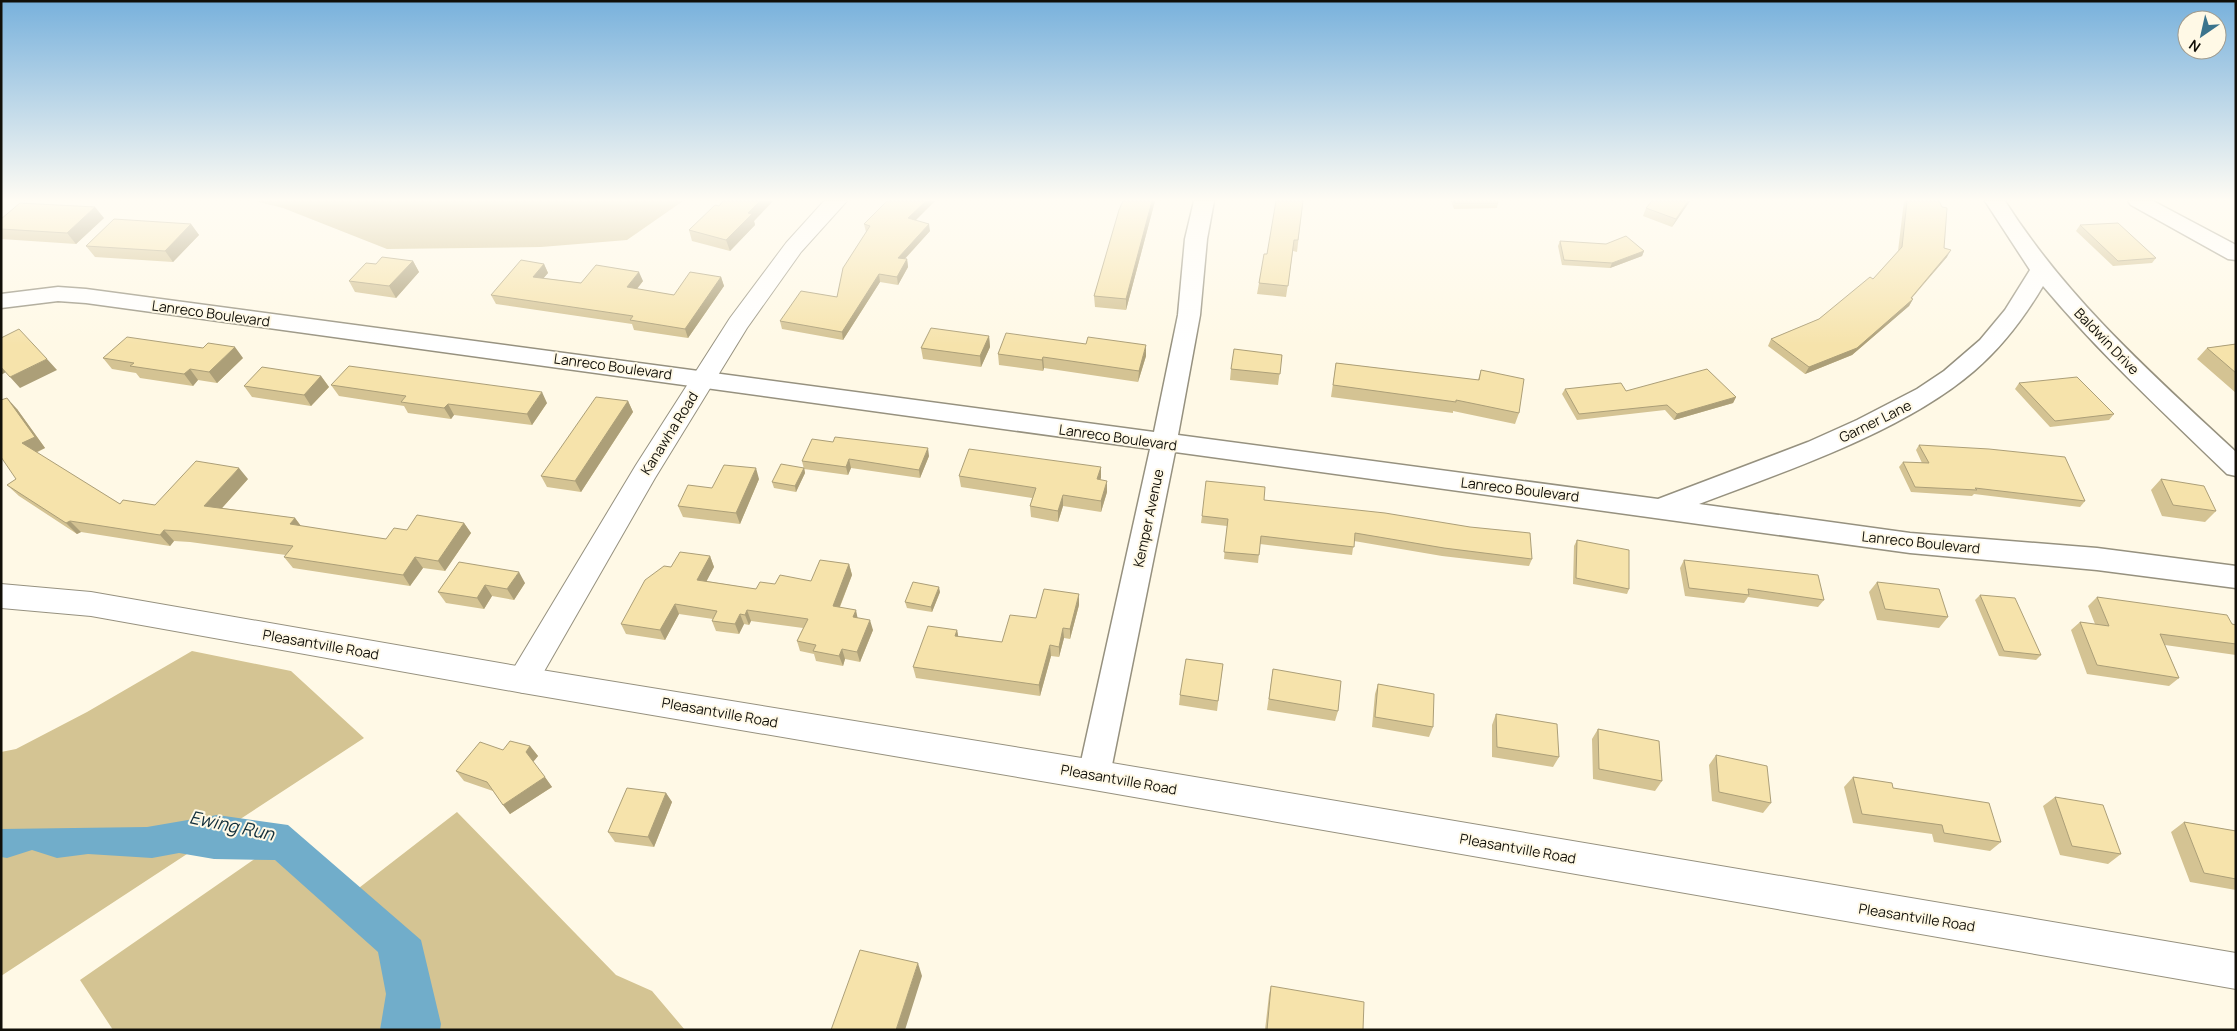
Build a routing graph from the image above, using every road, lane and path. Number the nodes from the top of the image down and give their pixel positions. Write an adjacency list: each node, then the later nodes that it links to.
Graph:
1 (792, 249): 6 (main road, Kanawha Road)
2 (1195, 249): 7 (street, Kemper Avenue)
3 (2026, 249): 4 (street, Baldwin Drive)
4 (2041, 270): 8 (street, Baldwin Drive); 9 (street, Garner Lane)
5 (1, 301): 6 (street, Lanreco Boulevard)
6 (703, 379): 7 (street, Lanreco Boulevard); 12 (main road, Kanawha Road)
7 (1164, 444): 9 (street, Lanreco Boulevard); 13 (street, Kemper Avenue)
8 (2236, 467)
9 (1663, 508): 10 (street, Lanreco Boulevard)
10 (2236, 578)
11 (1, 596): 12 (main road, Pleasantville Road)
12 (523, 680): 13 (main road, Pleasantville Road)
13 (1094, 774): 14 (main road, Pleasantville Road)
14 (2236, 971)

